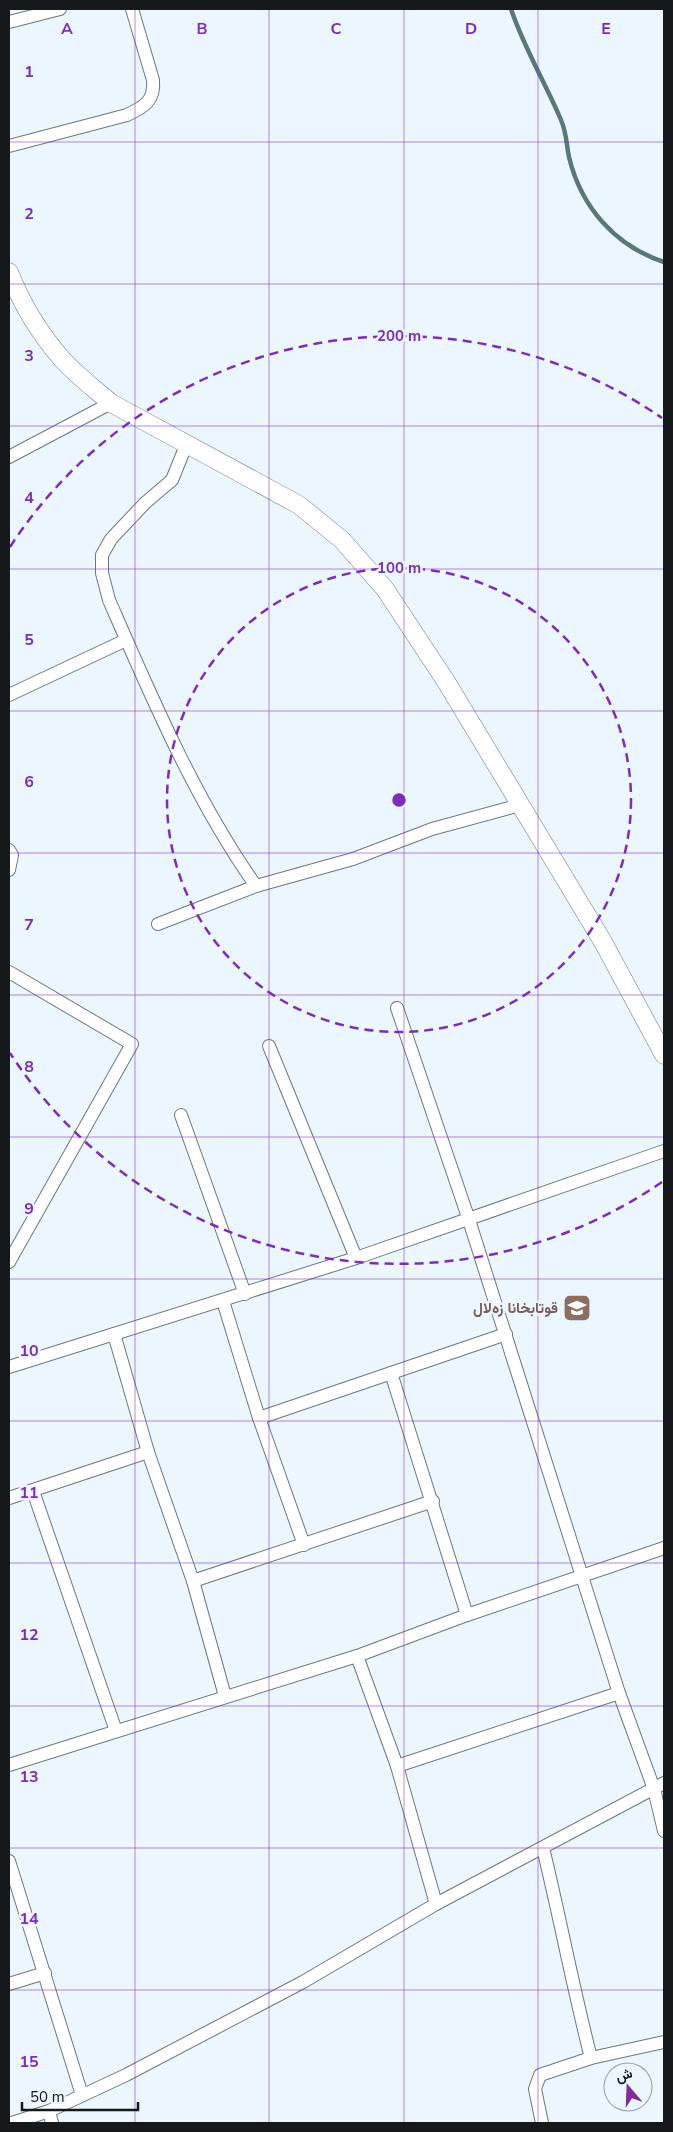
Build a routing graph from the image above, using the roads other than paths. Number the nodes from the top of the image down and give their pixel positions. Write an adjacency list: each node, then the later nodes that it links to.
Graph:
1 (59, 9): 3 (street)
2 (132, 9): 4 (street)
3 (9, 22)
4 (9, 146)
5 (9, 272): 6 (main road)
6 (111, 403): 7 (main road); 8 (street)
7 (187, 443): 9 (street); 11 (main road)
8 (9, 457)
9 (126, 640): 10 (street); 14 (street)
10 (9, 694)
11 (520, 805): 14 (street); 19 (main road)
12 (9, 850): 13 (street)
13 (9, 870)
14 (256, 886): 15 (street)
15 (158, 924)
16 (9, 972): 24 (street)
17 (397, 1008): 22 (street)
18 (269, 1046): 23 (street)
19 (664, 1055)
20 (181, 1115): 25 (street)
21 (664, 1151): 22 (street)
22 (469, 1220): 23 (street); 28 (street)
23 (356, 1258): 25 (street)
24 (9, 1262)
25 (245, 1294): 26 (street)
26 (223, 1301): 27 (street); 31 (street)
27 (114, 1334): 29 (street); 32 (street)
28 (506, 1334): 30 (street); 38 (street)
29 (9, 1367)
30 (391, 1373): 31 (street); 35 (street)
31 (259, 1418): 36 (street)
32 (148, 1452): 33 (street); 39 (street)
33 (33, 1491): 34 (street); 44 (street)
34 (9, 1498)
35 (433, 1501): 36 (street); 40 (street)
36 (304, 1545): 39 (street)
37 (664, 1548): 38 (street)
38 (582, 1578): 40 (street); 42 (street)
39 (193, 1581): 43 (street)
40 (468, 1615): 41 (street)
41 (358, 1656): 43 (street); 46 (street)
42 (619, 1694): 46 (street); 47 (street)
43 (225, 1696): 44 (street)
44 (116, 1731): 45 (street)
45 (9, 1765)
46 (396, 1766): 52 (street)
47 (659, 1786): 48 (street); 49 (street)
48 (664, 1831)
49 (543, 1848): 52 (street); 56 (street)
50 (9, 1861): 51 (street)
51 (14, 1902): 53 (street)
52 (436, 1904): 57 (street)
53 (45, 1973): 54 (street); 57 (street)
54 (9, 1984)
55 (664, 2042): 56 (street)
56 (591, 2058): 60 (street)
57 (82, 2095): 58 (street)
58 (51, 2117): 59 (street)
59 (12, 2123)
60 (542, 2123)

